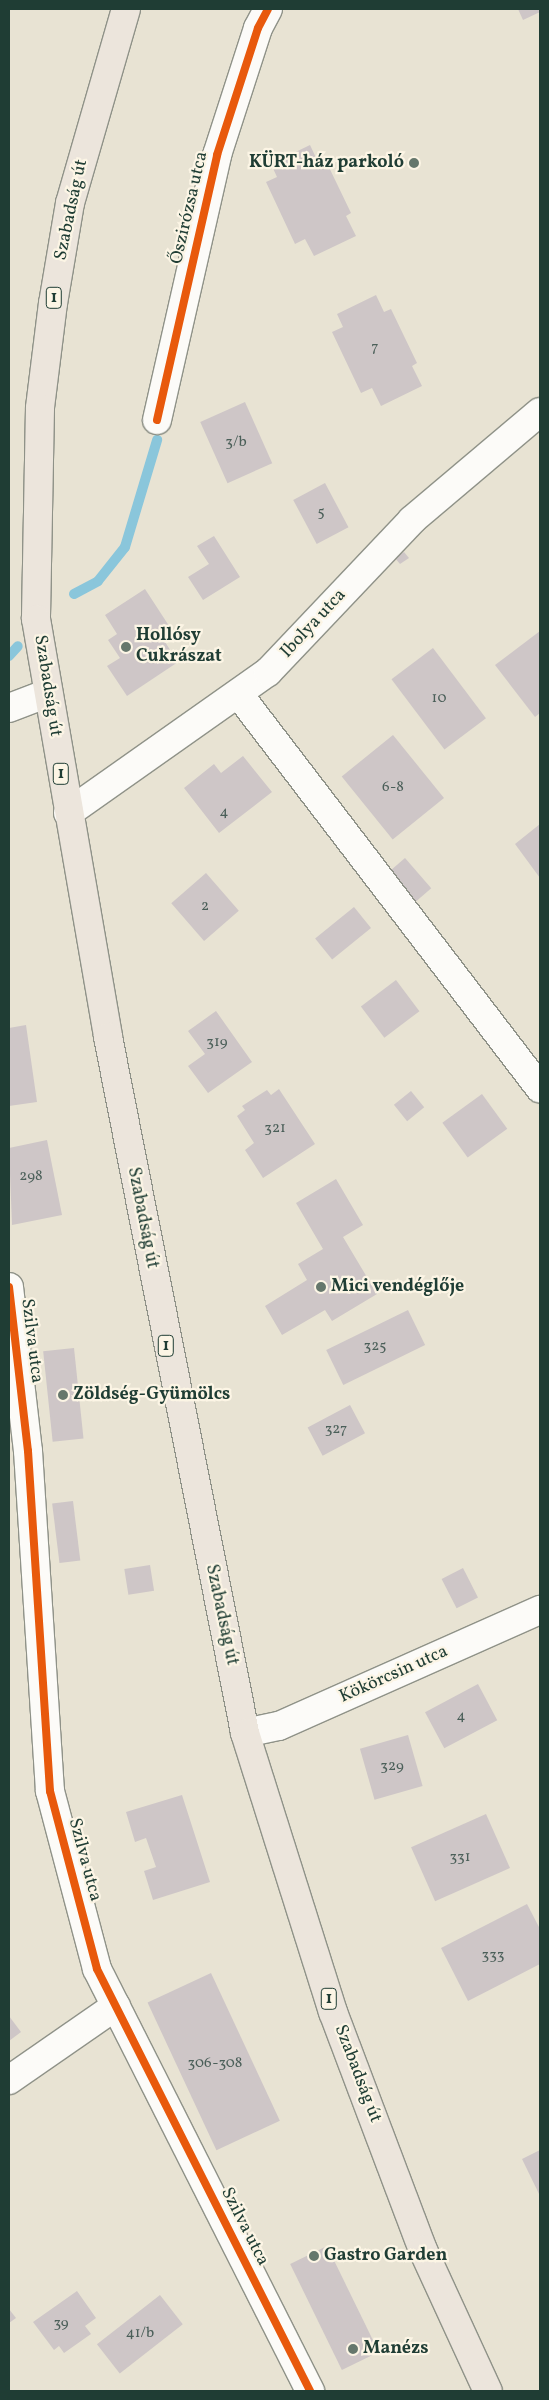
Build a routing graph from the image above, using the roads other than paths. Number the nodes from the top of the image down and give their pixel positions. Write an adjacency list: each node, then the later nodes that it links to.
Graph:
1 (126, 9): 5 (main road, Szabadság út / 1)
2 (268, 9): 4 (street, Őszirózsa utca)
3 (540, 412): 6 (street, Ibolya utca)
4 (157, 420)
5 (48, 693): 7 (street); 8 (main road, Szabadság út / 1)
6 (240, 696): 8 (street, Ibolya utca); 9 (street)
7 (9, 708)
8 (68, 813): 12 (main road, Szabadság út / 1)
9 (540, 1088)
10 (9, 1287): 13 (street, Szilva utca)
11 (540, 1610): 12 (street, Kökörcsin utca)
12 (245, 1733): 16 (main road, Szabadság út / 1)
13 (116, 2006): 14 (street); 15 (street, Szilva utca)
14 (9, 2080)
15 (310, 2391)
16 (488, 2391)

